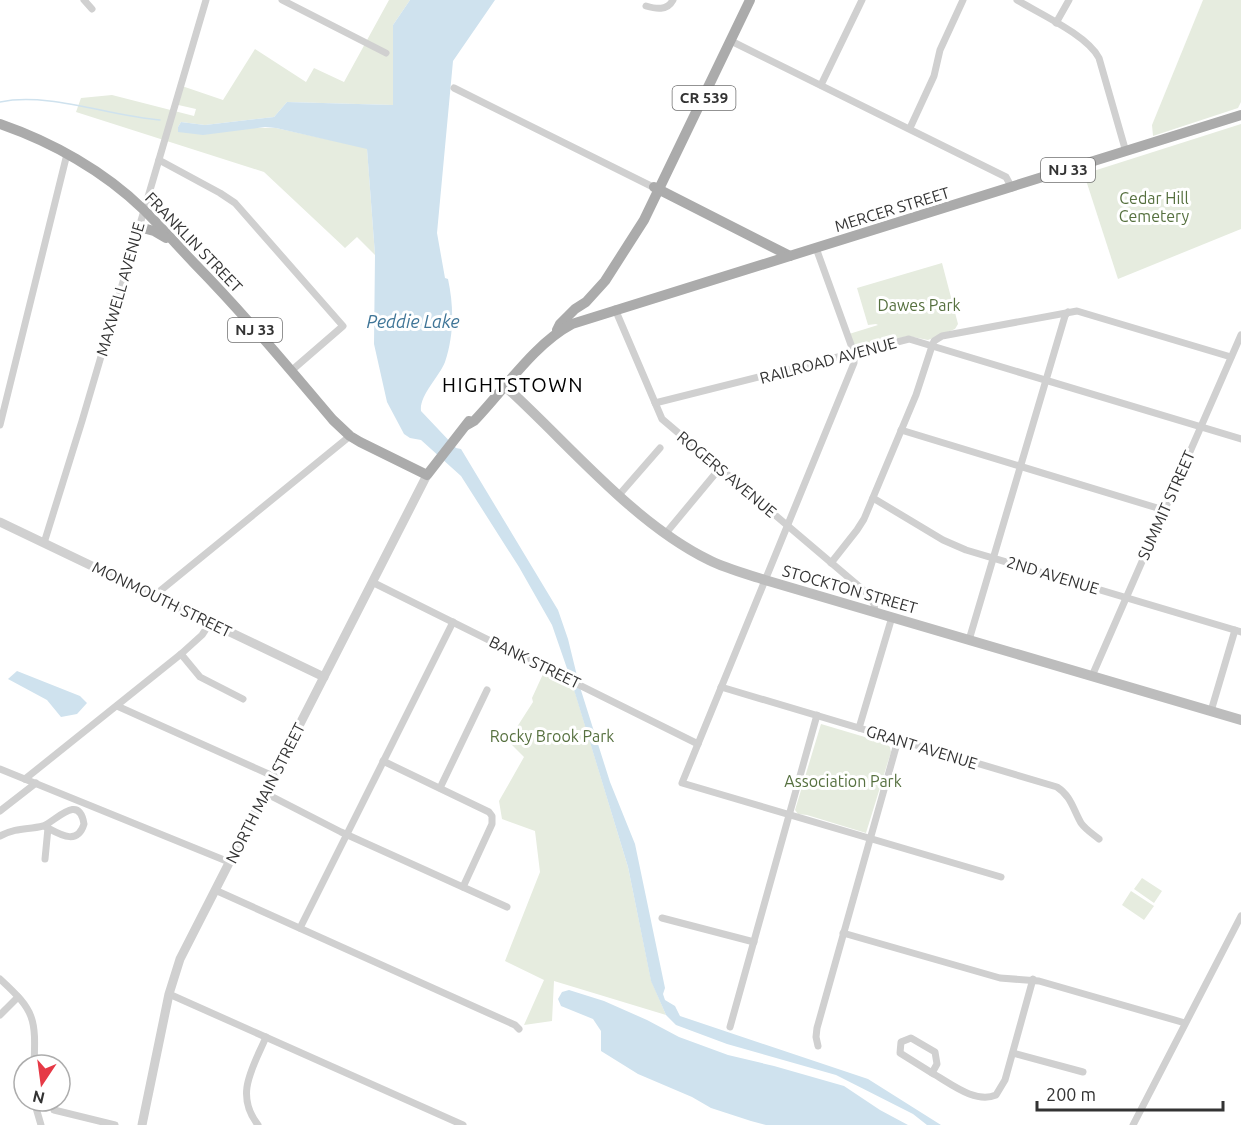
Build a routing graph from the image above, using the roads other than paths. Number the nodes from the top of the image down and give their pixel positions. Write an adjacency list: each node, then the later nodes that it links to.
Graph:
1 (84, 0): 11 (street)
2 (206, 0): 22 (street, MAXWELL AVENUE)
3 (285, 0): 14 (street)
4 (673, 0): 10 (street)
5 (750, 0): 13 (main road, CR 539)
6 (862, 0): 15 (street)
7 (963, 0): 19 (street)
8 (1017, 0): 12 (street)
9 (1069, 0): 12 (street)
10 (646, 6)
11 (92, 9)
12 (1056, 23): 20 (street)
13 (731, 41): 15 (street); 23 (main road, CR 539)
14 (386, 53)
15 (821, 85): 19 (street)
16 (454, 88): 23 (street)
17 (1241, 115): 20 (main road, MERCER STREET / NJ 33)
18 (0, 124): 21 (main road, FRANKLIN STREET / NJ 33)
19 (910, 128): 24 (street)
20 (1126, 152): 24 (main road, MERCER STREET / NJ 33)
21 (67, 154): 25 (main road, FRANKLIN STREET / NJ 33); 41 (street)
22 (159, 160): 25 (street, MAXWELL AVENUE); 37 (street)
23 (656, 188): 29 (main road); 33 (main road, CR 539)
24 (1011, 188): 28 (main road, MERCER STREET / NJ 33)
25 (144, 210): 26 (street, MAXWELL AVENUE); 27 (main road, FRANKLIN STREET / NJ 33)
26 (138, 227): 27 (main road); 58 (street, MAXWELL AVENUE)
27 (174, 242): 37 (main road, FRANKLIN STREET / NJ 33)
28 (816, 248): 29 (main road, MERCER STREET / NJ 33); 35 (street)
29 (790, 256): 30 (main road, MERCER STREET / NJ 33)
30 (615, 309): 33 (main road, MERCER STREET / NJ 33); 40 (street, ROGERS AVENUE)
31 (1068, 312): 34 (street); 36 (street); 38 (street)
32 (1241, 335): 36 (street, SUMMIT STREET)
33 (555, 336): 39 (main road, NJ 33)
34 (932, 346): 35 (street, RAILROAD AVENUE); 38 (street, RAILROAD AVENUE); 43 (street)
35 (854, 353): 40 (street, RAILROAD AVENUE); 56 (street)
36 (1231, 357): 42 (street, SUMMIT STREET)
37 (291, 371): 44 (main road, FRANKLIN STREET / NJ 33)
38 (1047, 380): 42 (street, RAILROAD AVENUE); 48 (street)
39 (505, 386): 47 (main road, NJ 33); 52 (main road, STOCKTON STREET)
40 (655, 403): 49 (street, ROGERS AVENUE)
41 (0, 425)
42 (1201, 427): 45 (street, RAILROAD AVENUE); 54 (street, SUMMIT STREET)
43 (901, 430): 48 (street); 53 (street)
44 (350, 436): 50 (main road, FRANKLIN STREET / NJ 33); 63 (street)
45 (1241, 439)
46 (660, 448): 52 (street)
47 (438, 458): 50 (main road); 51 (main road, NJ 33)
48 (1021, 466): 54 (street); 59 (street)
49 (720, 468): 56 (street, ROGERS AVENUE); 57 (street)
50 (414, 470): 51 (main road, FRANKLIN STREET / NJ 33)
51 (427, 475): 62 (street, NORTH MAIN STREET)
52 (619, 495): 57 (main road, STOCKTON STREET)
53 (873, 498): 59 (street, 2ND AVENUE); 60 (street)
54 (1164, 510): 64 (street, SUMMIT STREET)
55 (0, 522): 58 (street, MONMOUTH STREET)
56 (788, 525): 60 (street, ROGERS AVENUE); 61 (street)
57 (666, 533): 61 (main road, STOCKTON STREET)
58 (44, 543): 63 (street, MONMOUTH STREET)
59 (994, 558): 64 (street, 2ND AVENUE); 70 (street)
60 (831, 563): 65 (street, ROGERS AVENUE)
61 (765, 580): 65 (main road, STOCKTON STREET); 74 (street)
62 (372, 582): 68 (street, BANK STREET); 73 (street, NORTH MAIN STREET)
63 (154, 595): 67 (street, MONMOUTH STREET)
64 (1126, 597): 69 (street, 2ND AVENUE); 72 (street, SUMMIT STREET)
65 (875, 612): 66 (main road, STOCKTON STREET)
66 (892, 617): 70 (main road, STOCKTON STREET); 81 (street)
67 (210, 622): 71 (street); 73 (street, MONMOUTH STREET)
68 (453, 622): 83 (street, BANK STREET); 84 (street)
69 (1238, 631): 78 (street)
70 (969, 640): 72 (main road, STOCKTON STREET)
71 (182, 654): 76 (street); 77 (street)
72 (1092, 676): 78 (main road, STOCKTON STREET)
73 (324, 677): 86 (street, NORTH MAIN STREET)
74 (721, 687): 79 (street, GRANT AVENUE); 83 (street)
75 (487, 690): 89 (street)
76 (243, 699)
77 (117, 706): 86 (street); 87 (street)
78 (1211, 711): 80 (main road, STOCKTON STREET)
79 (817, 715): 81 (street, GRANT AVENUE); 94 (street)
80 (1241, 720)
81 (859, 728): 82 (street, GRANT AVENUE)
82 (898, 740): 98 (street); 99 (street, GRANT AVENUE)
83 (698, 744): 94 (street)
84 (383, 761): 89 (street); 96 (street)
85 (0, 769): 87 (street)
86 (273, 776): 90 (street, NORTH MAIN STREET)
87 (25, 779): 88 (street)
88 (36, 783): 91 (street); 93 (street)
89 (440, 788): 103 (street)
90 (265, 793): 96 (street); 101 (street, NORTH MAIN STREET)
91 (77, 800): 92 (street); 101 (street)
92 (73, 810): 95 (street); 95 (street)
93 (0, 811)
94 (789, 816): 98 (street); 110 (street)
95 (46, 827): 97 (street); 100 (street)
96 (346, 834): 103 (street); 108 (street)
97 (0, 836)
98 (870, 839): 102 (street); 109 (street)
99 (1099, 839)
100 (45, 859)
101 (229, 862): 104 (street, NORTH MAIN STREET)
102 (1001, 878)
103 (463, 887): 105 (street)
104 (215, 890): 108 (street); 113 (street, NORTH MAIN STREET)
105 (507, 907)
106 (1241, 916): 116 (street)
107 (662, 918): 110 (street)
108 (300, 928): 118 (street)
109 (843, 933): 112 (street); 120 (street)
110 (754, 942): 117 (street)
111 (0, 979): 114 (street)
112 (1033, 979): 116 (street); 122 (street)
113 (169, 994): 119 (street); 127 (street, NORTH MAIN STREET)
114 (18, 997): 115 (street); 121 (street)
115 (0, 1015)
116 (1185, 1023): 130 (street)
117 (730, 1027)
118 (519, 1029)
119 (266, 1037): 128 (street); 129 (street)
120 (818, 1046)
121 (34, 1053)
122 (1013, 1053): 123 (street); 124 (street)
123 (1083, 1072)
124 (932, 1073): 124 (street)
125 (66, 1113): 126 (street)
126 (115, 1125)
127 (142, 1125)
128 (258, 1125)
129 (463, 1125)
130 (1133, 1125)

